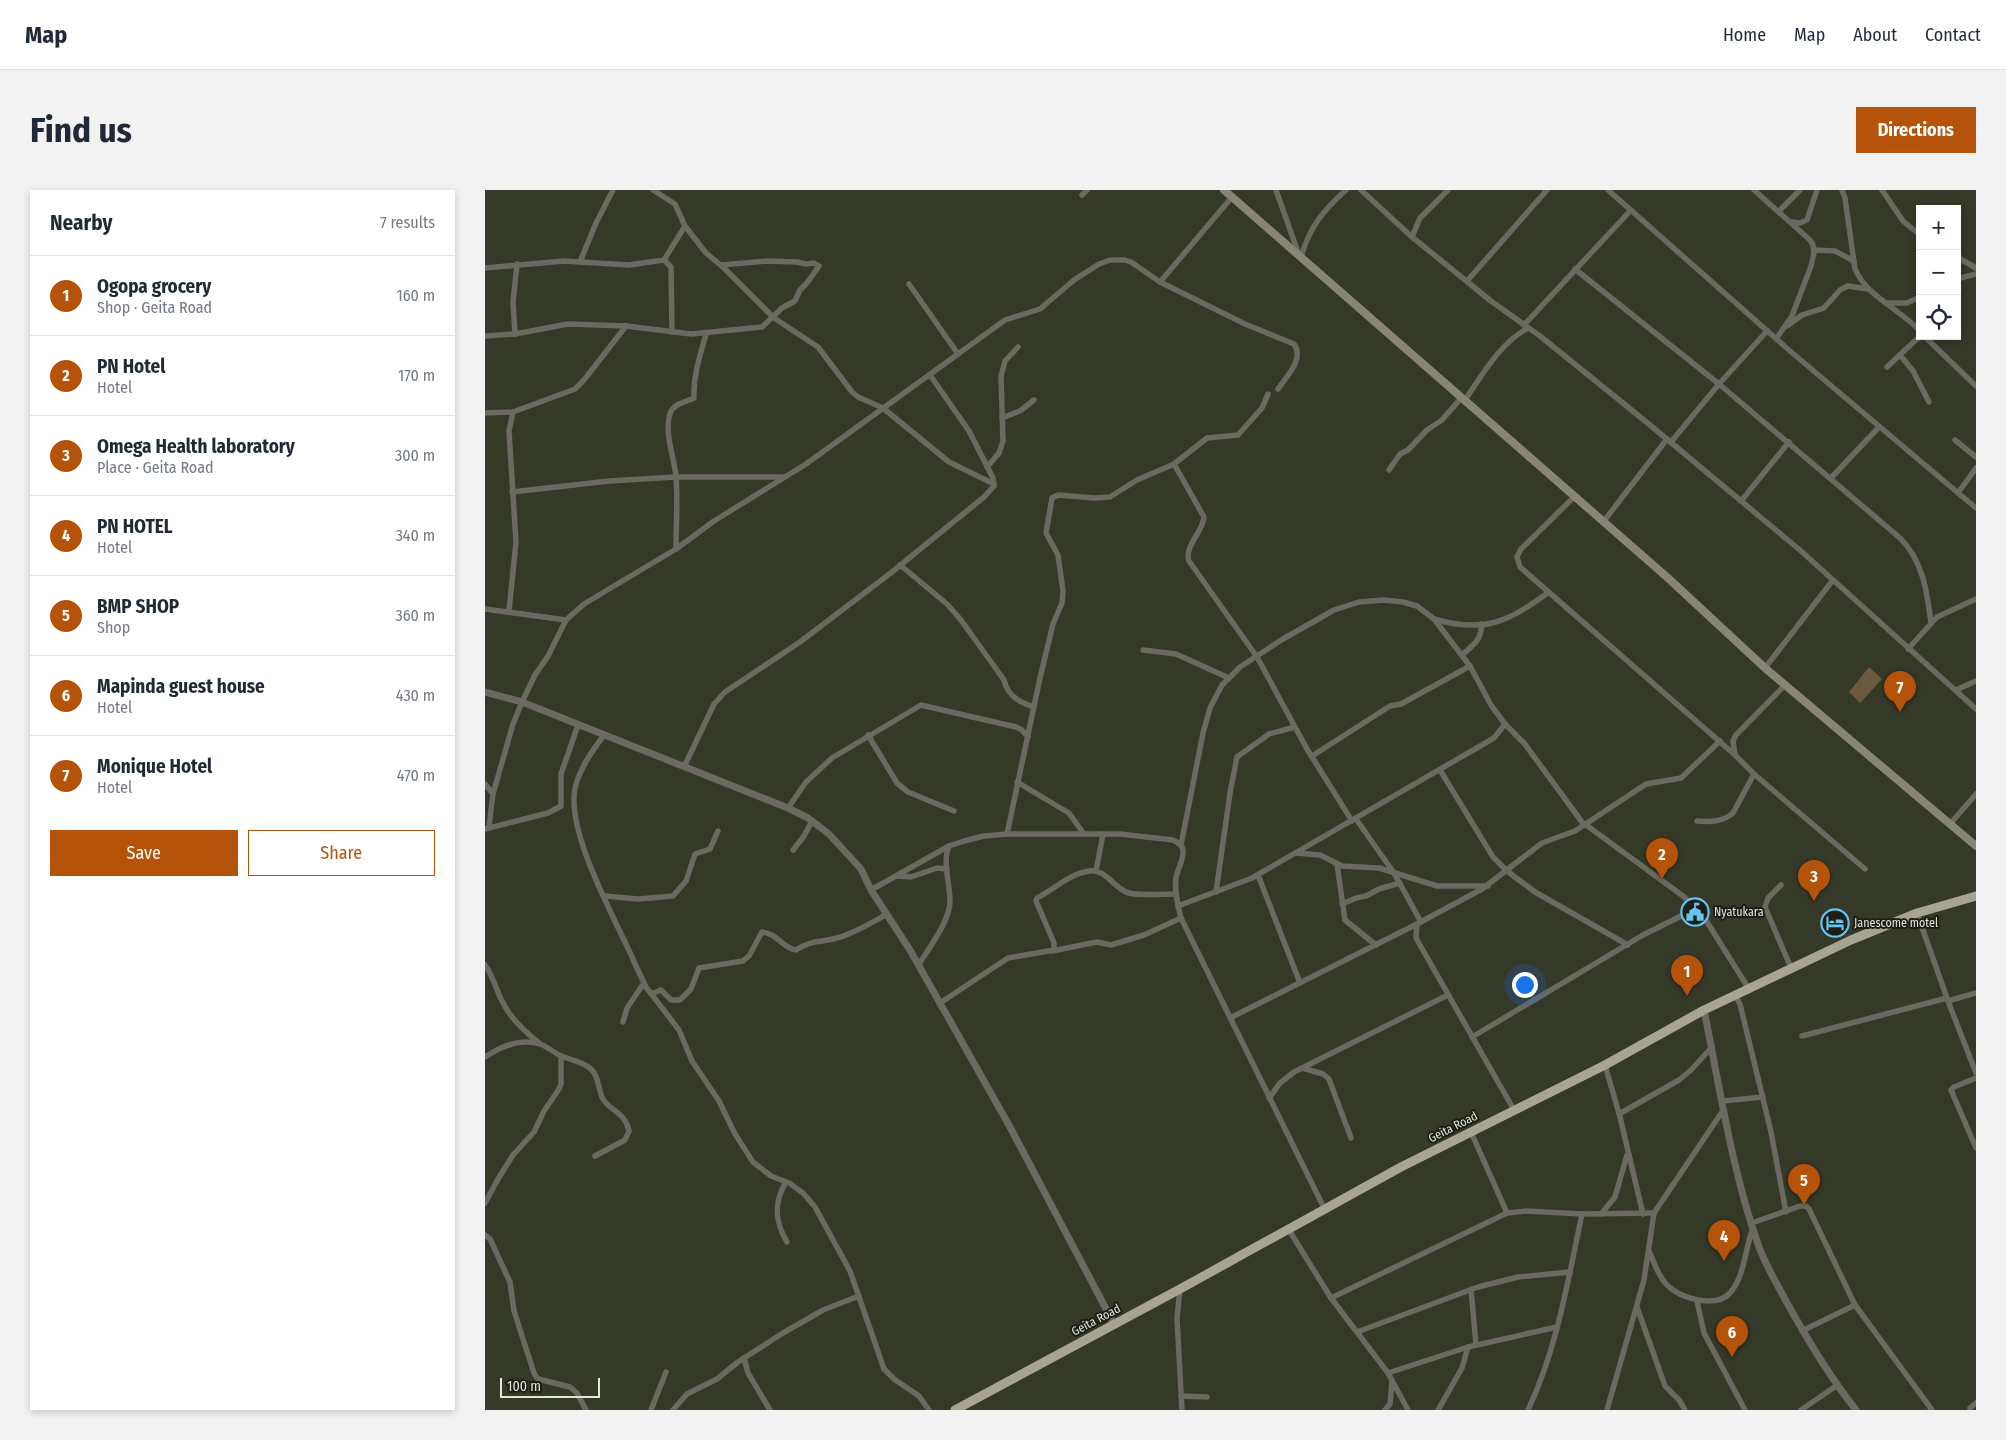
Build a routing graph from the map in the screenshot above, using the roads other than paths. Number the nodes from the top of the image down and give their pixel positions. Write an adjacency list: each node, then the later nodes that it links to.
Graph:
1 (613, 190): 27 (street)
2 (653, 190): 19 (street)
3 (1224, 190): 15 (main road)
4 (1276, 190): 23 (street)
5 (1345, 190): 23 (street)
6 (1361, 190): 21 (street)
7 (1448, 190): 21 (street)
8 (1547, 190): 35 (street)
9 (1609, 190): 16 (street)
10 (1754, 190): 17 (street)
11 (1800, 190): 17 (street)
12 (1817, 190): 18 (street)
13 (1842, 190): 26 (street)
14 (1882, 190): 20 (street)
15 (1232, 197): 23 (main road); 36 (street)
16 (1631, 210): 32 (street); 48 (street)
17 (1779, 212): 18 (street)
18 (1790, 222): 22 (street)
19 (685, 226): 25 (street); 29 (street)
20 (1916, 232)
21 (1412, 237): 35 (street)
22 (1814, 250): 26 (street); 47 (street)
23 (1300, 256): 65 (main road)
24 (1961, 259): 31 (street)
25 (664, 260): 27 (street); 49 (street)
26 (1854, 261): 38 (street)
27 (580, 262): 28 (street)
28 (517, 264): 30 (street); 50 (street)
29 (721, 265): 43 (street); 43 (street)
30 (485, 268)
31 (1976, 268)
32 (1575, 269): 45 (street); 61 (street)
33 (1976, 274): 34 (street)
34 (1961, 278)
35 (1467, 281): 45 (street)
36 (1161, 282): 57 (street); 63 (street)
37 (909, 284): 57 (street)
38 (1868, 289): 41 (street); 47 (street)
39 (1916, 299): 40 (street)
40 (1911, 302): 41 (street); 42 (street)
41 (1888, 303): 42 (street)
42 (1903, 314): 46 (street)
43 (774, 318): 51 (street); 68 (street)
44 (627, 326): 49 (street); 50 (street); 69 (street)
45 (1526, 327): 65 (street); 74 (street)
46 (1916, 327)
47 (1783, 329): 53 (street)
48 (1767, 331): 53 (street); 61 (street)
49 (672, 332): 51 (street)
50 (515, 334): 52 (street)
51 (706, 334): 81 (street)
52 (485, 336)
53 (1776, 339): 72 (street)
54 (1917, 340): 58 (street)
55 (1926, 340): 62 (street)
56 (1018, 347): 71 (street)
57 (958, 354): 60 (street)
58 (1900, 354): 59 (street); 67 (street)
59 (1887, 367)
60 (929, 375): 68 (street); 78 (street)
61 (1719, 384): 74 (street); 75 (street)
62 (1976, 386)
63 (1278, 389)
64 (1268, 394): 77 (street)
65 (1464, 398): 80 (street); 87 (main road)
66 (1034, 400): 71 (street)
67 (1929, 402)
68 (883, 408): 82 (street); 84 (street)
69 (513, 412): 70 (street); 85 (street)
70 (485, 413)
71 (1002, 418): 78 (street)
72 (1879, 427): 83 (street); 86 (street)
73 (1955, 440): 76 (street)
74 (1669, 441): 88 (street); 90 (street)
75 (1789, 442): 83 (street); 88 (street)
76 (1976, 457)
77 (1174, 464): 105 (street); 114 (street)
78 (987, 466): 84 (street)
79 (1976, 468): 86 (street)
80 (1389, 470)
81 (676, 477): 82 (street); 85 (street); 91 (street)
82 (783, 478): 91 (street)
83 (1831, 478): 100 (street)
84 (994, 484): 92 (street)
85 (512, 492): 97 (street)
86 (1958, 493): 89 (street)
87 (1575, 496): 90 (main road); 94 (street)
88 (1741, 501): 93 (street)
89 (1976, 508)
90 (1604, 521): 107 (main road)
91 (677, 549): 99 (street)
92 (900, 565): 114 (street); 126 (street)
93 (1833, 580): 102 (street); 107 (street)
94 (1549, 592): 101 (street); 123 (street)
95 (1976, 599): 100 (street)
96 (485, 609): 97 (street)
97 (509, 611): 99 (street)
98 (1434, 619): 101 (street); 104 (street); 105 (street)
99 (567, 620): 113 (street)
100 (1931, 623): 102 (street)
101 (1481, 624): 104 (street)
102 (1908, 649): 111 (street)
103 (1143, 650): 108 (street)
104 (1462, 656): 106 (street)
105 (1257, 657): 108 (street); 118 (street)
106 (1469, 666): 116 (street); 125 (street)
107 (1765, 668): 110 (main road)
108 (1229, 678): 145 (street)
109 (1976, 681): 111 (street)
110 (1785, 686): 122 (street); 139 (main road)
111 (1956, 690): 115 (street)
112 (485, 692): 113 (street)
113 (522, 702): 117 (street); 131 (street)
114 (1034, 708): 121 (street)
115 (1976, 709)
116 (1505, 724): 127 (street); 138 (street)
117 (578, 725): 119 (street); 140 (street)
118 (1295, 726): 125 (street); 162 (street)
119 (604, 735): 126 (street); 164 (street)
120 (868, 735): 121 (street); 133 (street); 134 (street)
121 (1028, 737): 129 (street)
122 (1734, 738): 123 (street); 124 (street)
123 (1722, 743): 124 (street); 138 (street)
124 (1735, 754): 128 (street)
125 (1311, 756): 135 (street)
126 (684, 767): 133 (street)
127 (1440, 770): 135 (street); 154 (street)
128 (1754, 774): 137 (street); 152 (street)
129 (1017, 782): 142 (street); 143 (street)
130 (485, 784): 131 (street)
131 (493, 794): 140 (street)
132 (1976, 794): 139 (street)
133 (788, 808): 136 (street)
134 (954, 811)
135 (1354, 820): 149 (street); 155 (street)
136 (812, 821): 148 (street); 161 (street)
137 (1697, 822)
138 (1584, 824): 154 (street); 168 (street)
139 (1950, 824): 147 (main road)
140 (487, 828)
141 (718, 831): 164 (street)
142 (1007, 834): 143 (street); 146 (street)
143 (1084, 834): 144 (street)
144 (1103, 834): 145 (street); 153 (street)
145 (1181, 845): 163 (street)
146 (949, 846): 151 (street); 157 (street)
147 (1976, 846)
148 (793, 850)
149 (1296, 853): 150 (street); 156 (street)
150 (1337, 864): 155 (street); 166 (street)
151 (947, 868): 157 (street); 176 (street)
152 (1865, 869)
153 (1097, 871): 163 (street); 175 (street)
154 (1507, 871): 160 (street); 174 (street)
155 (1394, 873): 158 (street); 160 (street)
156 (1258, 874): 162 (street); 180 (street)
157 (897, 876): 161 (street)
158 (1400, 883): 166 (street); 172 (street)
159 (1781, 885): 178 (street)
160 (1488, 886): 172 (street)
161 (871, 890): 170 (street)
162 (1216, 892): 167 (street)
163 (1176, 894): 167 (street)
164 (605, 896): 179 (street)
165 (1976, 896): 169 (highway, Geita Road)
166 (1342, 904): 173 (street)
167 (1178, 906): 171 (street)
168 (1697, 908): 174 (street); 181 (street)
169 (1917, 913): 178 (highway, Geita Road); 186 (street)
170 (887, 914): 176 (street); 183 (street)
171 (1181, 918): 175 (street); 189 (street)
172 (1419, 923): 173 (street); 184 (street)
173 (1376, 945): 180 (street)
174 (1627, 945): 192 (street)
175 (1052, 951): 187 (street)
176 (919, 964): 187 (street)
177 (485, 965): 193 (street)
178 (1791, 968): 181 (highway, Geita Road)
179 (644, 983): 183 (street); 190 (street)
180 (1300, 983): 189 (street)
181 (1749, 989): 185 (highway, Geita Road)
182 (1976, 993): 186 (street)
183 (651, 994): 211 (street)
184 (1448, 995): 192 (street); 198 (street)
185 (1735, 995): 188 (highway, Geita Road); 201 (street)
186 (1947, 999): 191 (street); 199 (street)
187 (940, 1002): 233 (street)
188 (1704, 1010): 194 (street); 197 (highway, Geita Road)
189 (1230, 1018): 202 (street)
190 (623, 1022)
191 (1802, 1036)
192 (1472, 1037): 204 (street)
193 (541, 1045): 195 (street); 196 (street)
194 (1712, 1047): 203 (street); 205 (street)
195 (561, 1056): 210 (street); 212 (street)
196 (485, 1057)
197 (1605, 1065): 204 (highway, Geita Road); 205 (street)
198 (1302, 1068): 202 (street); 207 (street)
199 (1976, 1073)
200 (1976, 1078): 208 (street)
201 (1763, 1097): 203 (street); 214 (street)
202 (1269, 1098): 213 (street)
203 (1723, 1105): 215 (street); 220 (street)
204 (1514, 1110): 206 (highway, Geita Road)
205 (1619, 1114): 209 (street)
206 (1471, 1132): 213 (highway, Geita Road); 216 (street)
207 (1351, 1138)
208 (1976, 1148)
209 (1628, 1153): 218 (street); 219 (street)
210 (595, 1156)
211 (786, 1182): 223 (street); 228 (street)
212 (485, 1203)
213 (1325, 1210): 221 (highway, Geita Road)
214 (1786, 1212): 220 (street); 231 (street)
215 (1654, 1213): 219 (street); 224 (street)
216 (1507, 1214): 217 (street); 229 (street)
217 (1582, 1214): 218 (street); 225 (street)
218 (1601, 1214): 219 (street)
219 (1643, 1214)
220 (1753, 1225): 230 (street); 235 (street)
221 (1289, 1230): 226 (highway, Geita Road); 229 (street)
222 (485, 1235): 249 (street)
223 (787, 1242)
224 (1649, 1250): 230 (street); 232 (street)
225 (1570, 1272): 227 (street); 234 (street)
226 (1180, 1289): 233 (highway, Geita Road); 244 (street)
227 (1471, 1289): 236 (street); 237 (street)
228 (859, 1296): 239 (street); 253 (street)
229 (1331, 1298): 236 (street)
230 (1697, 1301): 261 (street)
231 (1855, 1305): 235 (street); 264 (street)
232 (1637, 1308): 259 (street); 260 (street)
233 (1113, 1324): 247 (highway, Geita Road)
234 (1557, 1327): 237 (street); 258 (street)
235 (1802, 1331): 243 (street)
236 (1357, 1332): 241 (street)
237 (1476, 1345): 238 (street)
238 (1467, 1347): 241 (street); 257 (street)
239 (744, 1358): 251 (street); 252 (street)
240 (666, 1372): 250 (street)
241 (1388, 1373): 242 (street)
242 (1392, 1381): 255 (street); 256 (street)
243 (1836, 1386): 262 (street); 263 (street)
244 (1181, 1396): 245 (street); 254 (street)
245 (1207, 1396)
246 (1976, 1403): 248 (street)
247 (961, 1408)
248 (1970, 1408)
249 (586, 1410)
250 (651, 1410)
251 (673, 1410)
252 (770, 1410)
253 (929, 1410)
254 (1182, 1410)
255 (1385, 1410)
256 (1408, 1410)
257 (1438, 1410)
258 (1527, 1410)
259 (1607, 1410)
260 (1685, 1410)
261 (1745, 1410)
262 (1801, 1410)
263 (1856, 1410)
264 (1932, 1410)

